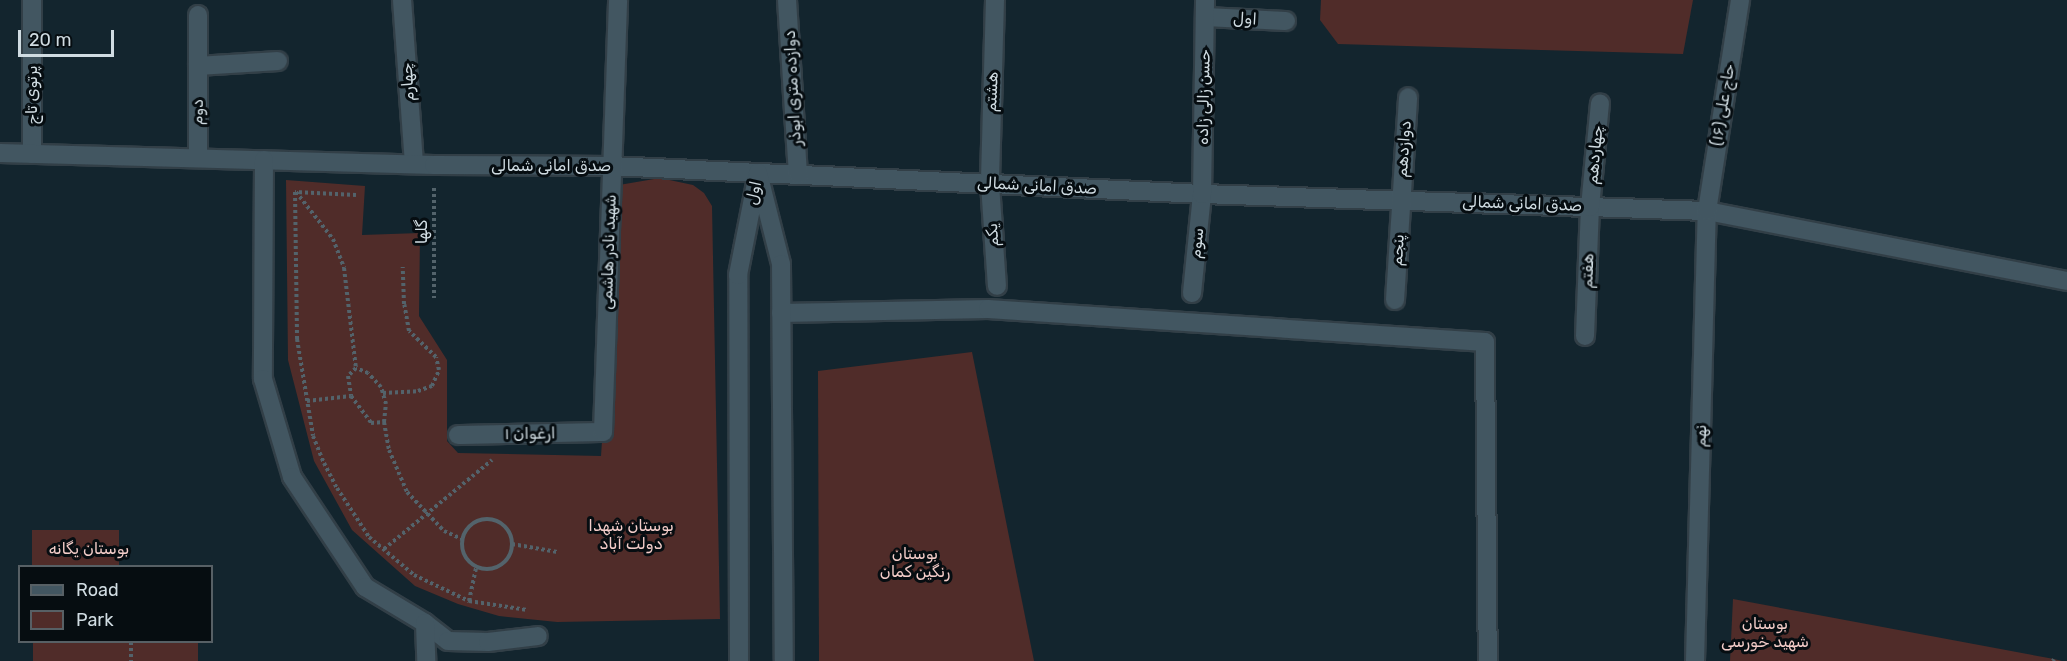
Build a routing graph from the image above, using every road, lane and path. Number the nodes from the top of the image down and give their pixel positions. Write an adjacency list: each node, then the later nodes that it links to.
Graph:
1 (32, 0): 15 (street, پرتوی تاج)
2 (402, 0): 18 (street, چهارم)
3 (618, 0): 20 (street, شهید نادر هاشمی)
4 (788, 0): 22 (street, دوازده متری ابوذر)
5 (995, 0): 23 (street, هشتم)
6 (1740, 0): 29 (street, حاج علی (۱۶))
7 (1205, 8): 9 (street, اول); 25 (street, حسن زالی زاده)
8 (198, 15): 11 (street, دوم)
9 (1286, 21)
10 (278, 61): 11 (street)
11 (198, 66): 16 (street, دوم)
12 (1408, 97): 27 (street, دوازدهم)
13 (1600, 103): 28 (street, چهاردهم)
14 (0, 153): 15 (street, صدق امانی شمالی)
15 (32, 154): 16 (street, صدق امانی شمالی)
16 (198, 158): 17 (street, صدق امانی شمالی)
17 (264, 160): 18 (street, صدق امانی شمالی); 54 (street)
18 (414, 164): 19 (street, صدق امانی شمالی)
19 (434, 165): 20 (street, صدق امانی شمالی); 34 (path, گلها)
20 (611, 166): 21 (street, صدق امانی شمالی); 43 (street, شهید نادر هاشمی)
21 (758, 173): 22 (street, صدق امانی شمالی); 36 (street, اول); 59 (street, اول)
22 (798, 176): 23 (street, صدق امانی شمالی)
23 (990, 184): 25 (street, صدق امانی شمالی); 32 (street, یکم)
24 (295, 192): 26 (path); 38 (path); 41 (path)
25 (1202, 194): 27 (street, صدق امانی شمالی); 33 (street, سوم)
26 (356, 195)
27 (1401, 200): 28 (street, صدق امانی شمالی); 35 (street, پنجم)
28 (1590, 207): 29 (street, صدق امانی شمالی); 37 (street, هفتم)
29 (1707, 211): 31 (street, صدق امانی شمالی); 62 (street, نهم)
30 (403, 267): 39 (path)
31 (2067, 281)
32 (997, 286)
33 (1192, 293)
34 (434, 298)
35 (1395, 300)
36 (781, 313): 60 (street, اول); 61 (street)
37 (1585, 336)
38 (356, 368): 39 (path); 40 (path)
39 (383, 393): 42 (path)
40 (351, 396): 41 (path); 42 (path)
41 (307, 401): 49 (path)
42 (384, 422): 46 (path)
43 (603, 432): 44 (street, ارغوان ۱)
44 (458, 435)
45 (499, 454): 46 (path)
46 (425, 514): 47 (path); 49 (path)
47 (462, 539): 48 (path); 51 (path)
48 (512, 544): 50 (path); 51 (path)
49 (384, 549): 52 (path)
50 (557, 552)
51 (476, 567): 52 (path)
52 (469, 601): 53 (path)
53 (536, 611)
54 (425, 623): 55 (street); 58 (street)
55 (538, 636)
56 (130, 643): 57 (path)
57 (131, 661)
58 (426, 661)
59 (739, 661)
60 (784, 661)
61 (1488, 661)
62 (1695, 661)

